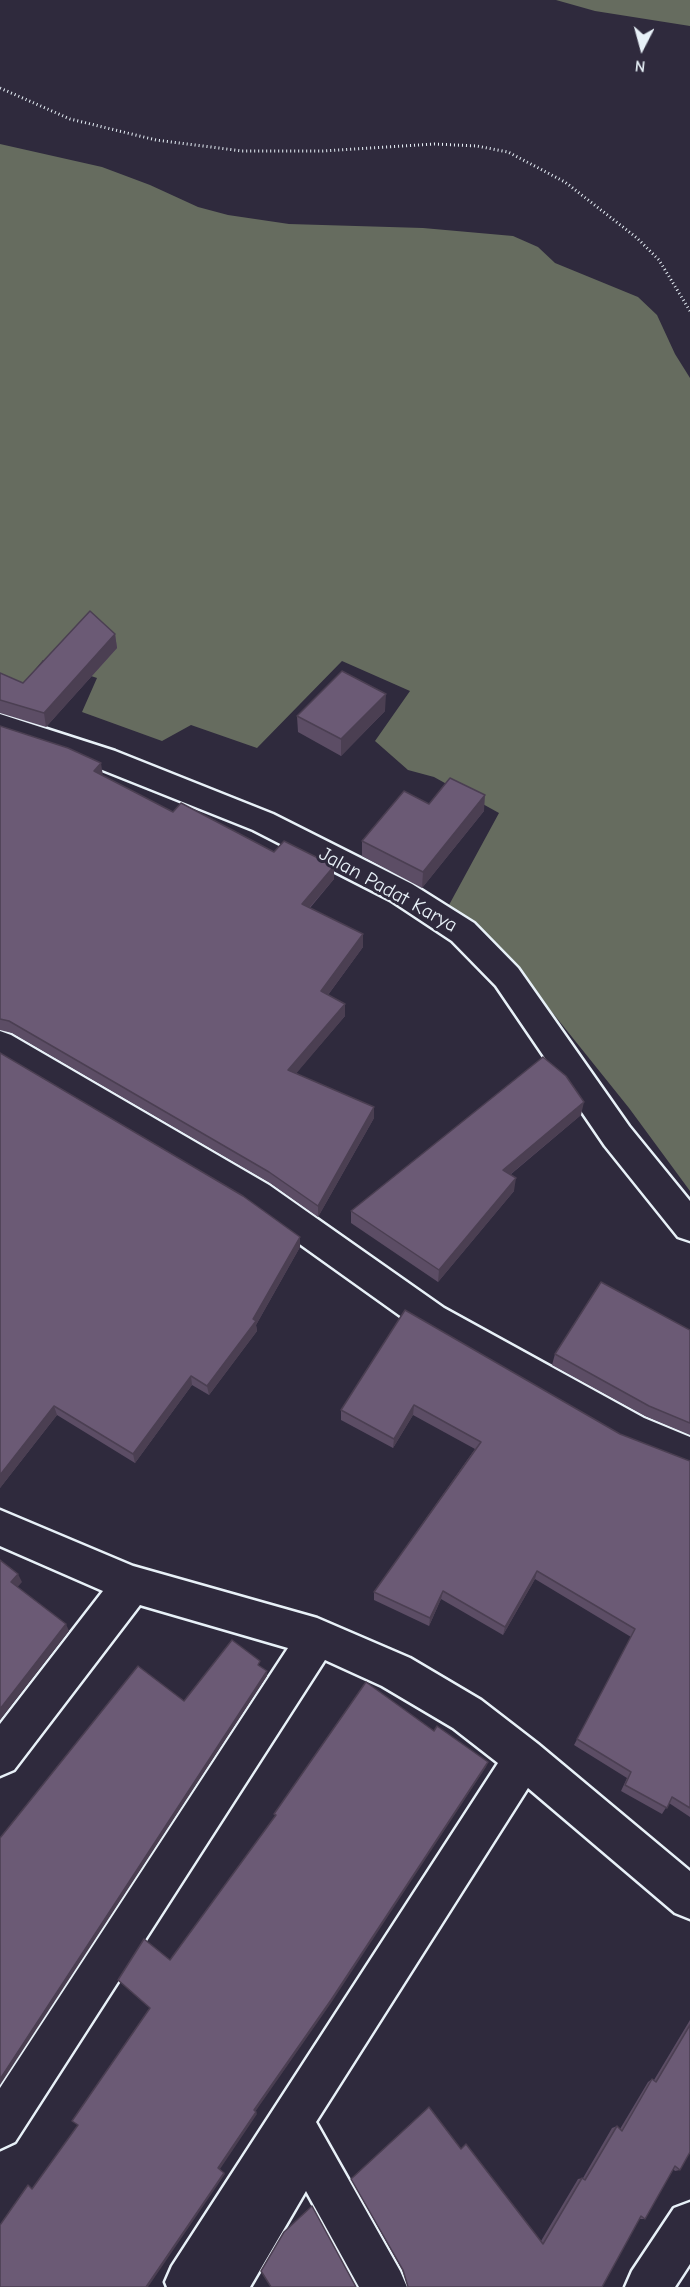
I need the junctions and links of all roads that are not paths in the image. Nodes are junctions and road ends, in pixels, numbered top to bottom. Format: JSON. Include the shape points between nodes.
{"nodes":[{"id":1,"x":0,"y":725,"type":"edge"},
{"id":2,"x":0,"y":1044,"type":"edge"},
{"id":3,"x":690,"y":1226,"type":"edge"},
{"id":4,"x":690,"y":1455,"type":"edge"},
{"id":5,"x":0,"y":1528,"type":"edge"},
{"id":6,"x":132,"y":1584,"type":"junction"},
{"id":7,"x":317,"y":1637,"type":"junction"},
{"id":8,"x":0,"y":1756,"type":"edge"},
{"id":9,"x":524,"y":1758,"type":"junction"},
{"id":10,"x":690,"y":1898,"type":"edge"},
{"id":11,"x":0,"y":2127,"type":"edge"},
{"id":12,"x":299,"y":2134,"type":"junction"},
{"id":13,"x":690,"y":2224,"type":"edge"},
{"id":14,"x":206,"y":2285,"type":"edge"},
{"id":15,"x":384,"y":2287,"type":"edge"},
{"id":16,"x":648,"y":2287,"type":"edge"}],
"edges":[{"from":1,"to":3,"type":"street","name":"Jalan Padat Karya","via":[[105,759],[263,822],[400,892],[463,932],[507,977],[617,1136]]},
{"from":2,"to":4,"type":"street","via":[[257,1195],[432,1319],[631,1430]]},
{"from":5,"to":6,"type":"street"},
{"from":6,"to":7,"type":"street"},
{"from":6,"to":8,"type":"street"},
{"from":7,"to":9,"type":"street","via":[[396,1672],[467,1714]]},
{"from":7,"to":11,"type":"street"},
{"from":9,"to":10,"type":"street"},
{"from":9,"to":12,"type":"street"},
{"from":12,"to":14,"type":"street"},
{"from":12,"to":15,"type":"street"},
{"from":13,"to":16,"type":"street"}]}
